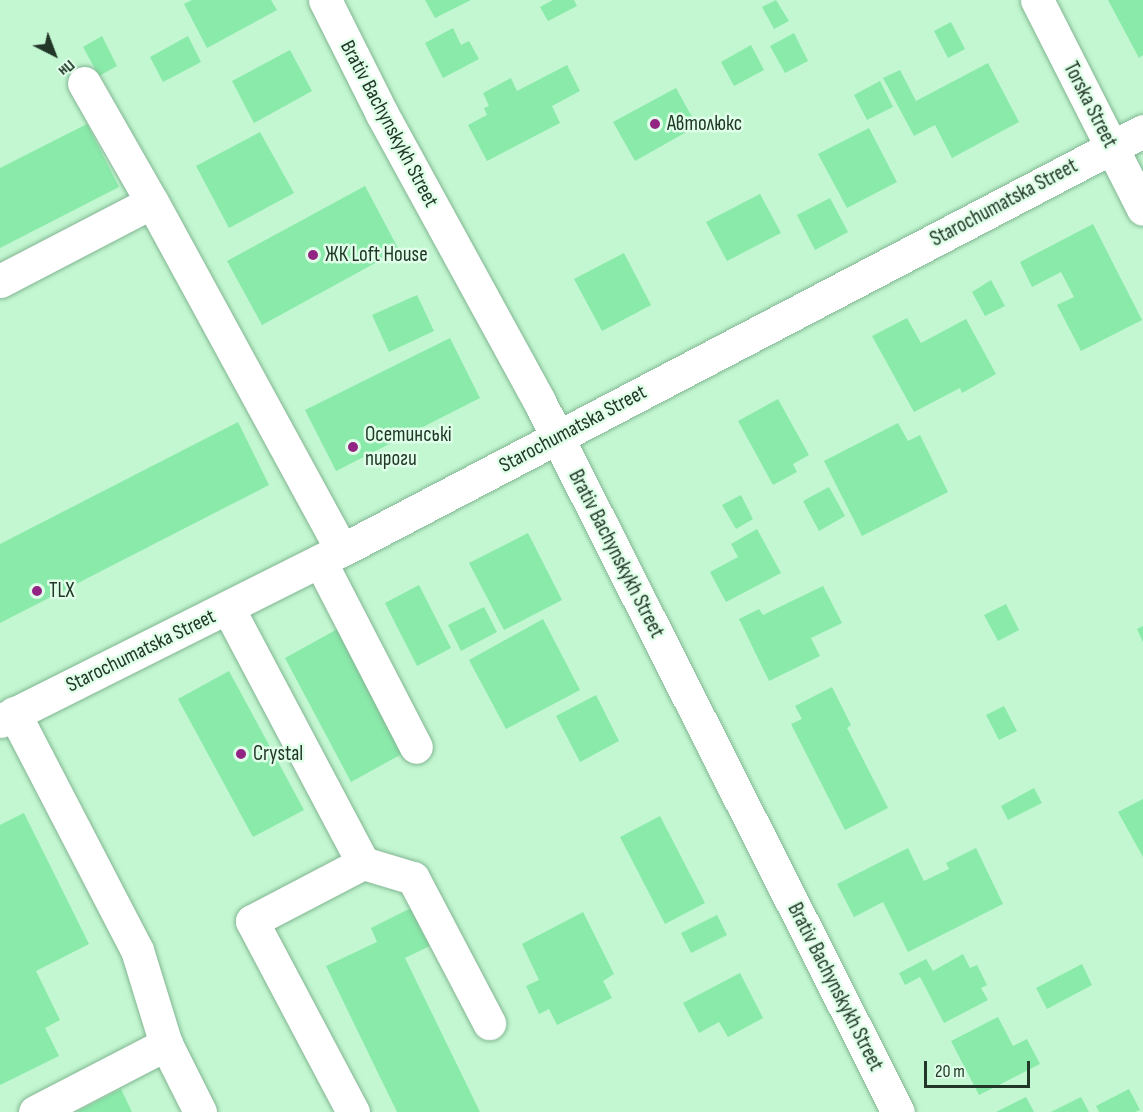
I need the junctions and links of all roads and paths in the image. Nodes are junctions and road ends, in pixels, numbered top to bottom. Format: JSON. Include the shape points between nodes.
{"nodes":[{"id":1,"x":325,"y":0,"type":"edge"},
{"id":2,"x":1037,"y":0,"type":"edge"},
{"id":3,"x":84,"y":83,"type":"dead end"},
{"id":4,"x":1143,"y":131,"type":"edge"},
{"id":5,"x":1112,"y":147,"type":"junction"},
{"id":6,"x":152,"y":202,"type":"junction"},
{"id":7,"x":1143,"y":209,"type":"edge"},
{"id":8,"x":0,"y":281,"type":"edge"},
{"id":9,"x":557,"y":437,"type":"junction"},
{"id":10,"x":331,"y":556,"type":"junction"},
{"id":11,"x":228,"y":609,"type":"junction"},
{"id":12,"x":7,"y":717,"type":"edge"},
{"id":13,"x":416,"y":747,"type":"dead end"},
{"id":14,"x":363,"y":863,"type":"junction"},
{"id":15,"x":489,"y":1023,"type":"dead end"},
{"id":16,"x":166,"y":1044,"type":"junction"},
{"id":17,"x":35,"y":1112,"type":"edge"},
{"id":18,"x":200,"y":1112,"type":"edge"},
{"id":19,"x":353,"y":1112,"type":"edge"},
{"id":20,"x":898,"y":1112,"type":"edge"}],
"edges":[{"from":1,"to":9,"type":"street","name":"Brativ Bachynskykh Street","via":[[382,114]]},
{"from":2,"to":5,"type":"street","name":"Torska Street"},
{"from":3,"to":6,"type":"street"},
{"from":4,"to":5,"type":"street","name":"Starochumatska Street"},
{"from":5,"to":7,"type":"street","name":"Torska Street"},
{"from":5,"to":9,"type":"street","name":"Starochumatska Street"},
{"from":6,"to":8,"type":"street"},
{"from":6,"to":10,"type":"street"},
{"from":9,"to":10,"type":"street","name":"Starochumatska Street"},
{"from":9,"to":20,"type":"street","name":"Brativ Bachynskykh Street"},
{"from":10,"to":11,"type":"street","name":"Starochumatska Street"},
{"from":10,"to":13,"type":"street"},
{"from":11,"to":12,"type":"street","name":"Starochumatska Street"},
{"from":11,"to":14,"type":"street"},
{"from":12,"to":16,"type":"street","via":[[137,950]]},
{"from":14,"to":15,"type":"street","via":[[413,878]]},
{"from":14,"to":19,"type":"street","via":[[252,921]]},
{"from":16,"to":17,"type":"street"},
{"from":16,"to":18,"type":"street"}]}
